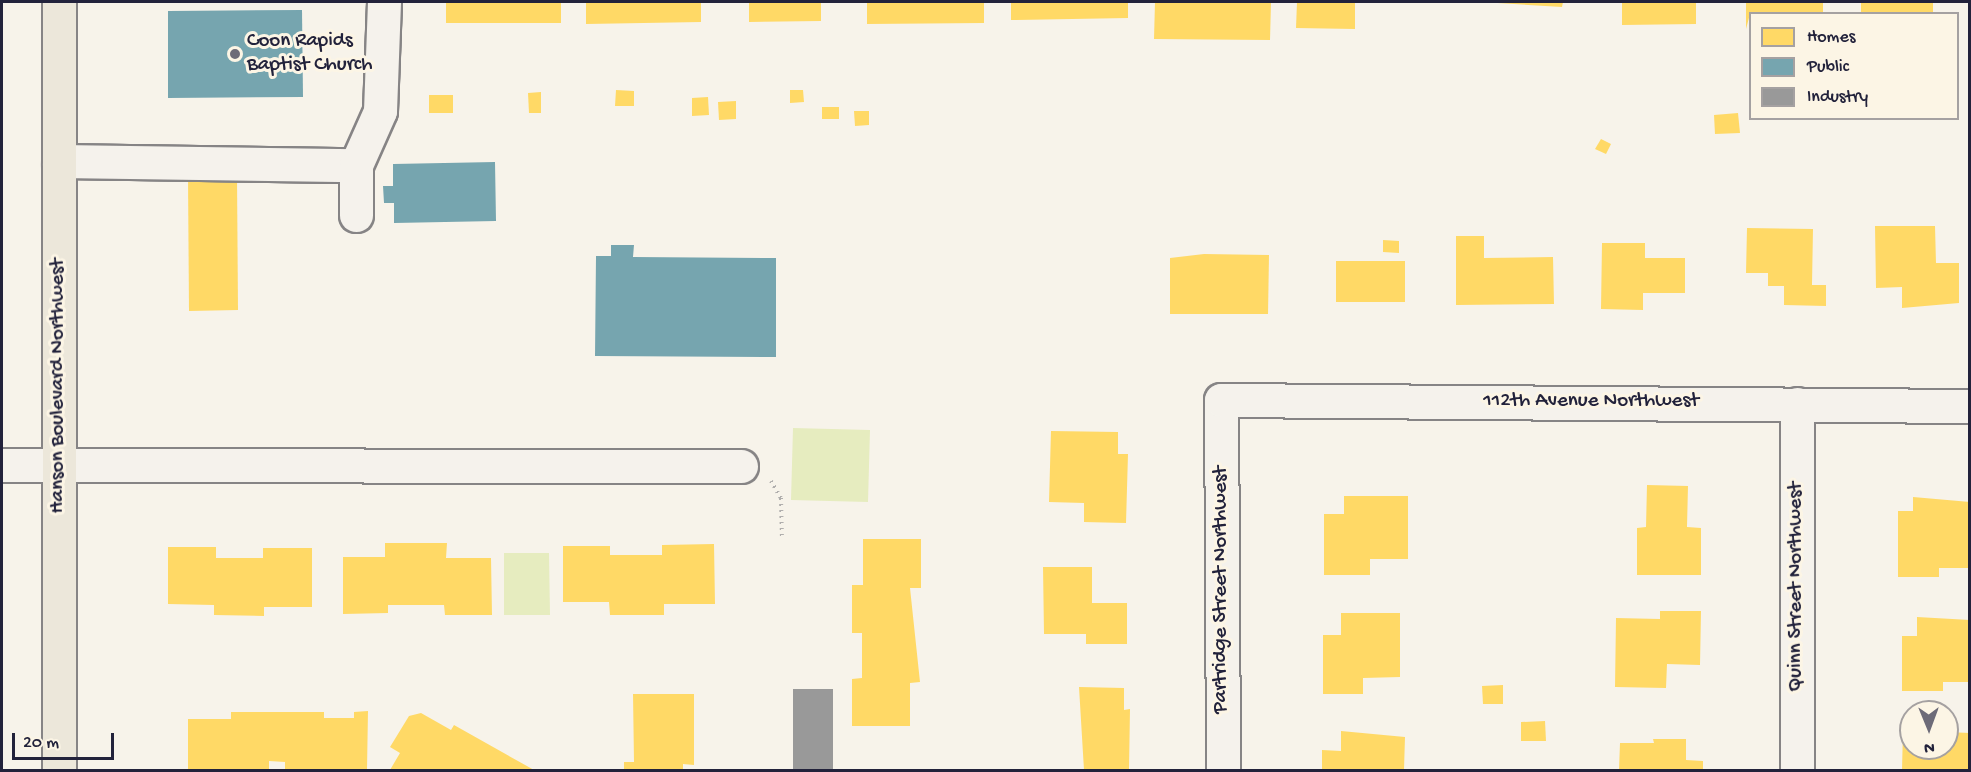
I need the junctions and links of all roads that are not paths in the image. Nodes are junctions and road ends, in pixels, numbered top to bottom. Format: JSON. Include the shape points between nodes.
{"nodes":[{"id":1,"x":59,"y":2,"type":"edge"},
{"id":2,"x":384,"y":2,"type":"edge"},
{"id":3,"x":59,"y":161,"type":"junction"},
{"id":4,"x":356,"y":165,"type":"junction"},
{"id":5,"x":356,"y":215,"type":"dead end"},
{"id":6,"x":1797,"y":404,"type":"junction"},
{"id":7,"x":1970,"y":406,"type":"edge"},
{"id":8,"x":1221,"y":409,"type":"joint"},
{"id":9,"x":2,"y":465,"type":"edge"},
{"id":10,"x":60,"y":466,"type":"junction"},
{"id":11,"x":741,"y":466,"type":"road end"},
{"id":12,"x":59,"y":771,"type":"edge"},
{"id":13,"x":1223,"y":771,"type":"edge"},
{"id":14,"x":1797,"y":771,"type":"edge"}],
"edges":[{"from":1,"to":3,"type":"main road","name":"Hanson Boulevard Northwest"},
{"from":2,"to":4,"type":"street","via":[[380,111]]},
{"from":3,"to":4,"type":"street"},
{"from":3,"to":10,"type":"main road","name":"Hanson Boulevard Northwest"},
{"from":4,"to":5,"type":"street"},
{"from":6,"to":7,"type":"street","name":"112th Avenue Northwest"},
{"from":6,"to":8,"type":"street","name":"112th Avenue Northwest","via":[[1221,400]]},
{"from":6,"to":14,"type":"street","name":"Quinn Street Northwest"},
{"from":8,"to":13,"type":"street","name":"Partridge Street Northwest"},
{"from":9,"to":10,"type":"street"},
{"from":10,"to":11,"type":"street"},
{"from":10,"to":12,"type":"main road","name":"Hanson Boulevard Northwest"}]}
